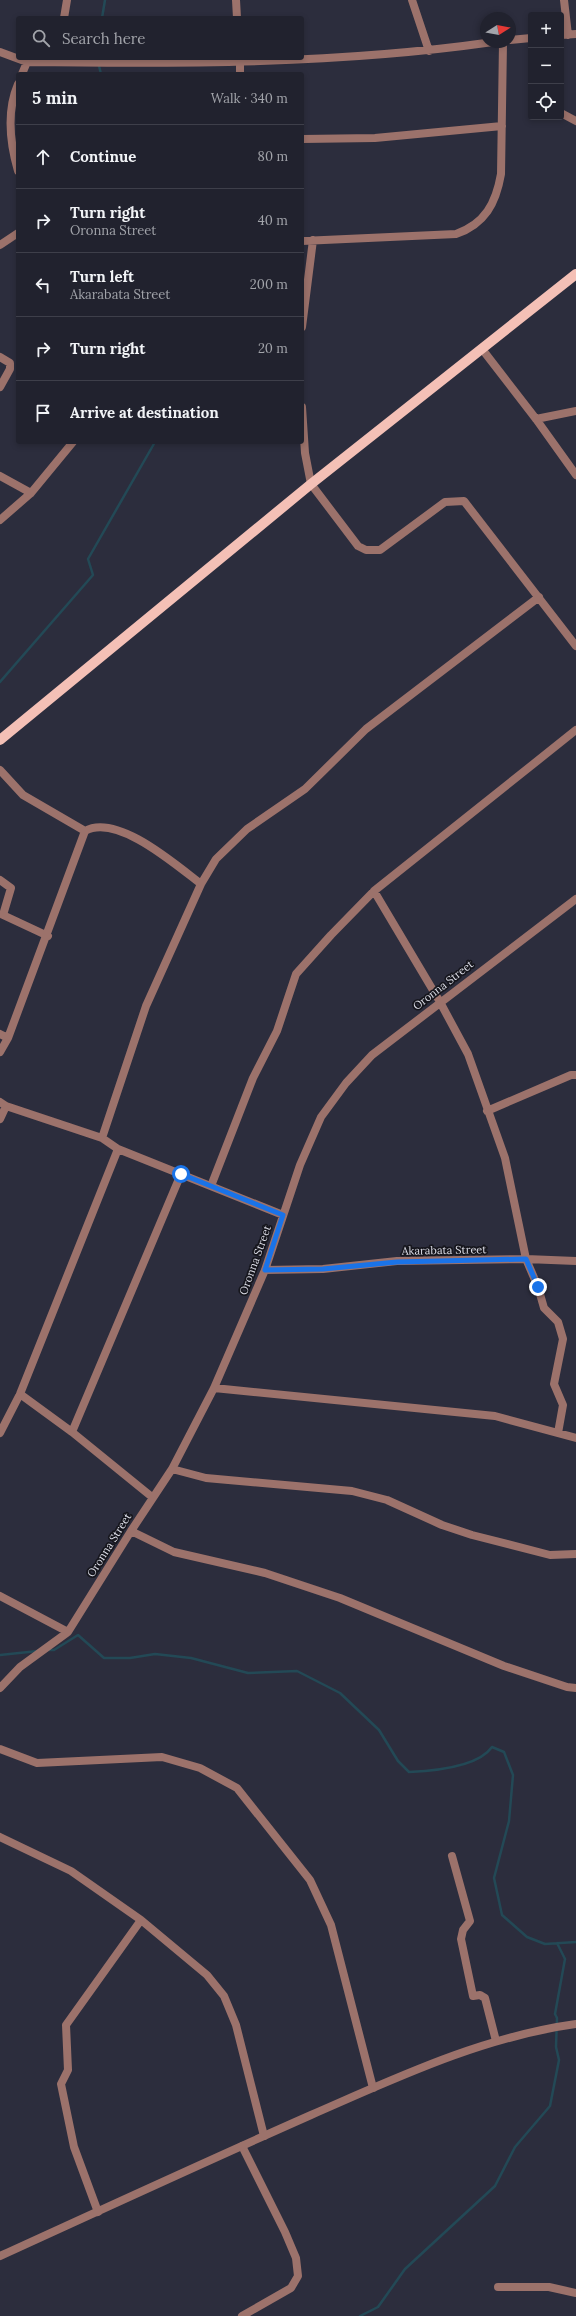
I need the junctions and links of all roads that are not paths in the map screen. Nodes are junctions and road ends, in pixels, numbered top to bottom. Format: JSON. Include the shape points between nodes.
{"nodes":[{"id":1,"x":67,"y":0,"type":"edge"},
{"id":2,"x":236,"y":0,"type":"edge"},
{"id":3,"x":412,"y":0,"type":"edge"},
{"id":4,"x":564,"y":0,"type":"edge"},
{"id":5,"x":64,"y":16,"type":"edge"},
{"id":6,"x":237,"y":16,"type":"edge"},
{"id":7,"x":568,"y":35,"type":"edge"},
{"id":8,"x":528,"y":38,"type":"edge"},
{"id":9,"x":516,"y":39,"type":"edge"},
{"id":10,"x":480,"y":44,"type":"edge"},
{"id":11,"x":503,"y":48,"type":"edge"},
{"id":12,"x":429,"y":51,"type":"junction"},
{"id":13,"x":0,"y":52,"type":"edge"},
{"id":14,"x":304,"y":57,"type":"edge"},
{"id":15,"x":16,"y":58,"type":"edge"},
{"id":16,"x":22,"y":60,"type":"edge"},
{"id":17,"x":49,"y":60,"type":"edge"},
{"id":18,"x":240,"y":60,"type":"edge"},
{"id":19,"x":75,"y":61,"type":"edge"},
{"id":20,"x":27,"y":62,"type":"junction"},
{"id":21,"x":23,"y":72,"type":"edge"},
{"id":22,"x":240,"y":72,"type":"edge"},
{"id":23,"x":16,"y":88,"type":"edge"},
{"id":24,"x":564,"y":115,"type":"edge"},
{"id":25,"x":576,"y":121,"type":"edge"},
{"id":26,"x":502,"y":126,"type":"junction"},
{"id":27,"x":304,"y":139,"type":"edge"},
{"id":28,"x":16,"y":163,"type":"edge"},
{"id":29,"x":16,"y":234,"type":"edge"},
{"id":30,"x":304,"y":240,"type":"edge"},
{"id":31,"x":313,"y":240,"type":"junction"},
{"id":32,"x":0,"y":245,"type":"edge"},
{"id":33,"x":576,"y":274,"type":"edge"},
{"id":34,"x":304,"y":311,"type":"edge"},
{"id":35,"x":482,"y":349,"type":"junction"},
{"id":36,"x":0,"y":357,"type":"edge"},
{"id":37,"x":0,"y":386,"type":"edge"},
{"id":38,"x":576,"y":411,"type":"edge"},
{"id":39,"x":536,"y":419,"type":"junction"},
{"id":40,"x":304,"y":438,"type":"edge"},
{"id":41,"x":71,"y":444,"type":"edge"},
{"id":42,"x":0,"y":476,"type":"edge"},
{"id":43,"x":576,"y":476,"type":"edge"},
{"id":44,"x":311,"y":484,"type":"junction"},
{"id":45,"x":31,"y":492,"type":"junction"},
{"id":46,"x":0,"y":520,"type":"edge"},
{"id":47,"x":539,"y":597,"type":"junction"},
{"id":48,"x":576,"y":646,"type":"edge"},
{"id":49,"x":576,"y":730,"type":"edge"},
{"id":50,"x":0,"y":740,"type":"edge"},
{"id":51,"x":0,"y":770,"type":"edge"},
{"id":52,"x":85,"y":831,"type":"junction"},
{"id":53,"x":0,"y":880,"type":"edge"},
{"id":54,"x":202,"y":884,"type":"junction"},
{"id":55,"x":374,"y":891,"type":"junction"},
{"id":56,"x":576,"y":899,"type":"edge"},
{"id":57,"x":1,"y":915,"type":"edge"},
{"id":58,"x":48,"y":936,"type":"junction"},
{"id":59,"x":440,"y":1002,"type":"junction"},
{"id":60,"x":0,"y":1034,"type":"edge"},
{"id":61,"x":8,"y":1038,"type":"junction"},
{"id":62,"x":0,"y":1052,"type":"edge"},
{"id":63,"x":576,"y":1075,"type":"edge"},
{"id":64,"x":3,"y":1104,"type":"edge"},
{"id":65,"x":487,"y":1112,"type":"junction"},
{"id":66,"x":0,"y":1119,"type":"edge"},
{"id":67,"x":102,"y":1138,"type":"junction"},
{"id":68,"x":118,"y":1149,"type":"junction"},
{"id":69,"x":181,"y":1174,"type":"junction"},
{"id":70,"x":211,"y":1186,"type":"junction"},
{"id":71,"x":283,"y":1215,"type":"junction"},
{"id":72,"x":526,"y":1259,"type":"junction"},
{"id":73,"x":576,"y":1262,"type":"edge"},
{"id":74,"x":265,"y":1270,"type":"junction"},
{"id":75,"x":214,"y":1388,"type":"junction"},
{"id":76,"x":20,"y":1394,"type":"junction"},
{"id":77,"x":72,"y":1432,"type":"junction"},
{"id":78,"x":0,"y":1433,"type":"edge"},
{"id":79,"x":558,"y":1433,"type":"junction"},
{"id":80,"x":576,"y":1438,"type":"edge"},
{"id":81,"x":172,"y":1470,"type":"junction"},
{"id":82,"x":152,"y":1497,"type":"junction"},
{"id":83,"x":131,"y":1530,"type":"junction"},
{"id":84,"x":576,"y":1554,"type":"edge"},
{"id":85,"x":0,"y":1596,"type":"edge"},
{"id":86,"x":67,"y":1633,"type":"junction"},
{"id":87,"x":0,"y":1688,"type":"edge"},
{"id":88,"x":576,"y":1688,"type":"edge"},
{"id":89,"x":0,"y":1749,"type":"edge"},
{"id":90,"x":0,"y":1837,"type":"edge"},
{"id":91,"x":452,"y":1856,"type":"dead end"},
{"id":92,"x":141,"y":1920,"type":"junction"},
{"id":93,"x":576,"y":2024,"type":"edge"},
{"id":94,"x":496,"y":2041,"type":"junction"},
{"id":95,"x":373,"y":2088,"type":"junction"},
{"id":96,"x":264,"y":2136,"type":"junction"},
{"id":97,"x":242,"y":2146,"type":"junction"},
{"id":98,"x":98,"y":2212,"type":"junction"},
{"id":99,"x":0,"y":2256,"type":"edge"},
{"id":100,"x":498,"y":2287,"type":"dead end"},
{"id":101,"x":576,"y":2293,"type":"edge"},
{"id":102,"x":242,"y":2316,"type":"edge"}],
"edges":[{"from":1,"to":5,"type":"street"},
{"from":2,"to":6,"type":"street"},
{"from":3,"to":12,"type":"street"},
{"from":4,"to":7,"type":"street"},
{"from":8,"to":9,"type":"street"},
{"from":10,"to":12,"type":"street"},
{"from":11,"to":26,"type":"street"},
{"from":12,"to":14,"type":"street"},
{"from":13,"to":15,"type":"street"},
{"from":16,"to":20,"type":"street"},
{"from":17,"to":19,"type":"street"},
{"from":17,"to":20,"type":"street"},
{"from":18,"to":19,"type":"street","via":[[119,64]]},
{"from":18,"to":22,"type":"street"},
{"from":20,"to":21,"type":"street"},
{"from":23,"to":28,"type":"street","via":[[10,123]]},
{"from":24,"to":25,"type":"street"},
{"from":26,"to":27,"type":"street","via":[[375,138]]},
{"from":26,"to":31,"type":"street","via":[[498,191],[486,216],[474,226],[456,234]]},
{"from":29,"to":32,"type":"street"},
{"from":30,"to":31,"type":"street"},
{"from":31,"to":34,"type":"street"},
{"from":33,"to":35,"type":"main road"},
{"from":35,"to":39,"type":"street"},
{"from":35,"to":44,"type":"main road"},
{"from":36,"to":37,"type":"street","via":[[10,363],[10,369]]},
{"from":38,"to":39,"type":"street"},
{"from":39,"to":43,"type":"street"},
{"from":40,"to":44,"type":"street"},
{"from":41,"to":45,"type":"street"},
{"from":42,"to":45,"type":"street"},
{"from":44,"to":47,"type":"street","via":[[358,546],[366,550],[380,550],[445,502],[464,501]]},
{"from":44,"to":50,"type":"main road"},
{"from":45,"to":46,"type":"street"},
{"from":47,"to":48,"type":"street"},
{"from":47,"to":54,"type":"street","via":[[366,729],[306,789],[247,829],[216,859]]},
{"from":49,"to":55,"type":"street"},
{"from":51,"to":52,"type":"street","via":[[23,795]]},
{"from":52,"to":54,"type":"street","via":[[94,826],[104,826],[146,843]]},
{"from":52,"to":58,"type":"street"},
{"from":53,"to":57,"type":"street","via":[[11,888]]},
{"from":54,"to":67,"type":"street","via":[[146,1006]]},
{"from":55,"to":59,"type":"street"},
{"from":55,"to":70,"type":"street","via":[[296,974],[276,1031],[253,1078]]},
{"from":56,"to":59,"type":"street","name":"Oronna Street"},
{"from":57,"to":58,"type":"street"},
{"from":58,"to":61,"type":"street"},
{"from":59,"to":65,"type":"street","via":[[468,1054]]},
{"from":59,"to":71,"type":"street","name":"Oronna Street","via":[[372,1054],[346,1083],[321,1117],[300,1165]]},
{"from":60,"to":61,"type":"street"},
{"from":61,"to":62,"type":"street"},
{"from":63,"to":65,"type":"street"},
{"from":64,"to":66,"type":"street"},
{"from":64,"to":67,"type":"street"},
{"from":65,"to":72,"type":"street","via":[[505,1158]]},
{"from":67,"to":68,"type":"street"},
{"from":68,"to":69,"type":"street"},
{"from":68,"to":76,"type":"street"},
{"from":69,"to":70,"type":"street"},
{"from":69,"to":77,"type":"street"},
{"from":70,"to":71,"type":"street"},
{"from":71,"to":74,"type":"street","name":"Oronna Street"},
{"from":72,"to":73,"type":"street","name":"Akarabata Street"},
{"from":72,"to":74,"type":"street","name":"Akarabata Street","via":[[397,1262],[323,1269]]},
{"from":72,"to":79,"type":"street","via":[[535,1277],[544,1308],[558,1322],[564,1339],[554,1384],[563,1405]]},
{"from":74,"to":75,"type":"street","name":"Oronna Street"},
{"from":75,"to":79,"type":"street","via":[[496,1416]]},
{"from":75,"to":81,"type":"street","name":"Oronna Street"},
{"from":76,"to":77,"type":"street"},
{"from":76,"to":78,"type":"street"},
{"from":77,"to":82,"type":"street"},
{"from":79,"to":80,"type":"street"},
{"from":81,"to":82,"type":"street","name":"Oronna Street"},
{"from":81,"to":84,"type":"street","via":[[206,1478],[352,1492],[387,1500],[442,1525],[472,1535],[550,1555]]},
{"from":82,"to":83,"type":"street","name":"Oronna Street"},
{"from":83,"to":86,"type":"street","name":"Oronna Street"},
{"from":83,"to":88,"type":"street","via":[[174,1552],[265,1573],[340,1598],[504,1666]]},
{"from":85,"to":86,"type":"street"},
{"from":86,"to":87,"type":"street","via":[[20,1667]]},
{"from":89,"to":95,"type":"street","via":[[37,1763],[162,1757],[200,1768],[237,1788],[310,1880],[331,1925]]},
{"from":90,"to":92,"type":"street","via":[[71,1871]]},
{"from":91,"to":94,"type":"street","via":[[470,1920],[463,1930],[461,1939],[473,1996],[480,1995],[485,1998]]},
{"from":92,"to":96,"type":"street","via":[[207,1975],[224,1996],[236,2025]]},
{"from":92,"to":98,"type":"street","via":[[66,2025],[68,2070],[61,2084],[74,2147]]},
{"from":93,"to":94,"type":"street"},
{"from":94,"to":95,"type":"street","via":[[432,2063]]},
{"from":95,"to":96,"type":"street"},
{"from":96,"to":97,"type":"street"},
{"from":97,"to":98,"type":"street"},
{"from":97,"to":102,"type":"street","via":[[285,2232],[296,2258],[298,2276],[290,2288]]},
{"from":98,"to":99,"type":"street"},
{"from":100,"to":101,"type":"street","via":[[549,2287]]}]}
